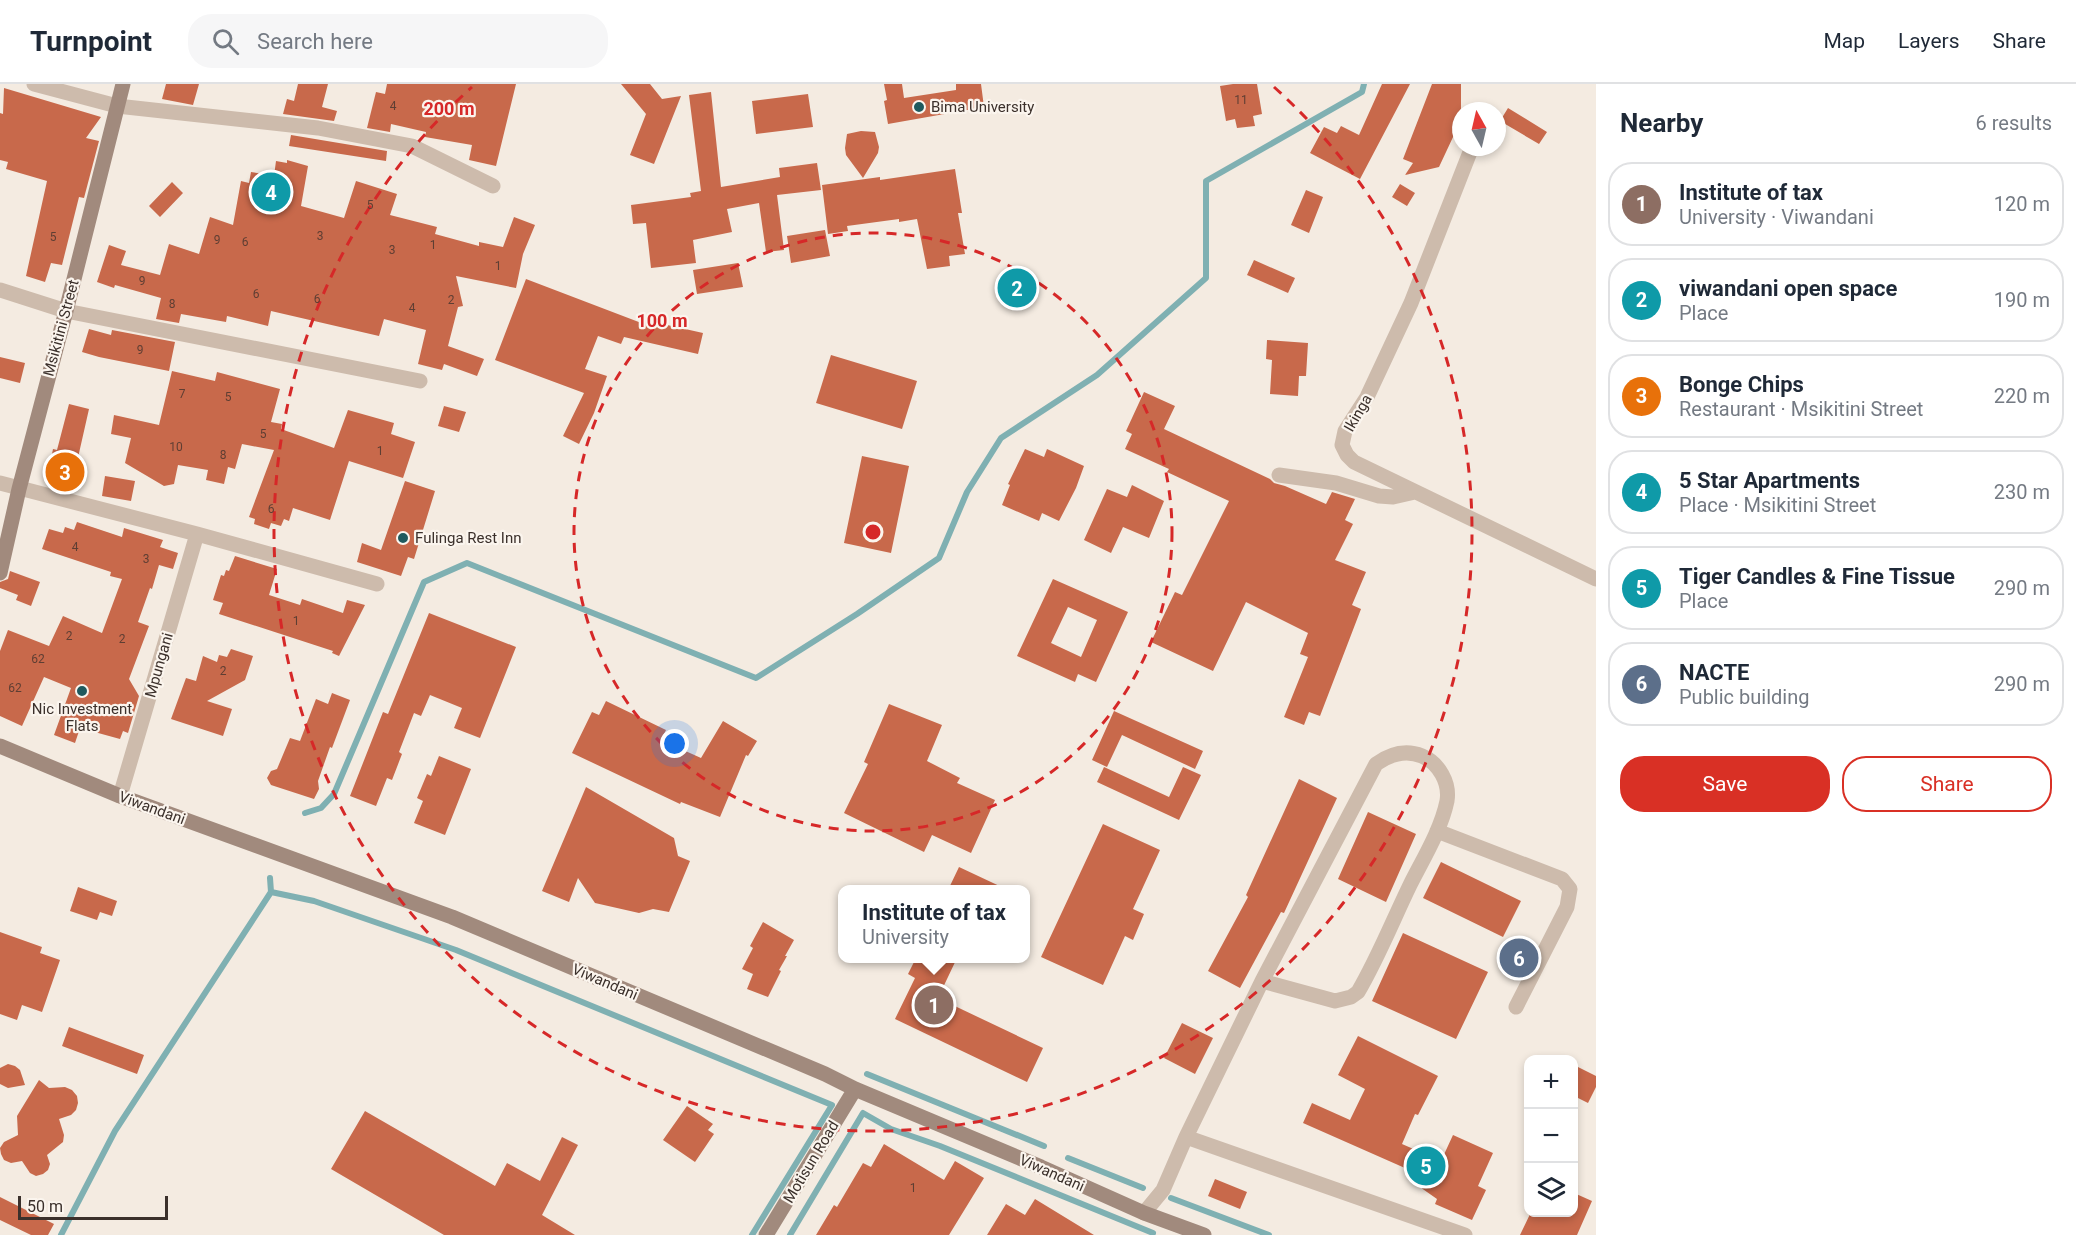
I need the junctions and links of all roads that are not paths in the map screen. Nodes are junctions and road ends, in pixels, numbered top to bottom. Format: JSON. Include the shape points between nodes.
{"nodes":[{"id":1,"x":34,"y":84,"type":"edge"},
{"id":2,"x":123,"y":84,"type":"edge"},
{"id":3,"x":117,"y":106,"type":"junction"},
{"id":4,"x":1469,"y":156,"type":"edge"},
{"id":5,"x":493,"y":186,"type":"dead end"},
{"id":6,"x":0,"y":291,"type":"edge"},
{"id":7,"x":66,"y":311,"type":"junction"},
{"id":8,"x":420,"y":381,"type":"dead end"},
{"id":9,"x":1279,"y":475,"type":"dead end"},
{"id":10,"x":0,"y":483,"type":"edge"},
{"id":11,"x":19,"y":489,"type":"junction"},
{"id":12,"x":1415,"y":492,"type":"junction"},
{"id":13,"x":197,"y":534,"type":"junction"},
{"id":14,"x":0,"y":573,"type":"edge"},
{"id":15,"x":1596,"y":579,"type":"edge"},
{"id":16,"x":377,"y":584,"type":"dead end"},
{"id":17,"x":0,"y":746,"type":"edge"},
{"id":18,"x":120,"y":796,"type":"junction"},
{"id":19,"x":1437,"y":831,"type":"junction"},
{"id":20,"x":1262,"y":981,"type":"junction"},
{"id":21,"x":1516,"y":1006,"type":"dead end"},
{"id":22,"x":855,"y":1089,"type":"junction"},
{"id":23,"x":1186,"y":1137,"type":"junction"},
{"id":24,"x":1144,"y":1213,"type":"junction"},
{"id":25,"x":766,"y":1235,"type":"edge"},
{"id":26,"x":1204,"y":1235,"type":"edge"},
{"id":27,"x":1465,"y":1235,"type":"edge"}],
"edges":[{"from":1,"to":3,"type":"street"},
{"from":2,"to":3,"type":"street","name":"Msikitini Street"},
{"from":3,"to":5,"type":"street","via":[[318,128],[412,146]]},
{"from":3,"to":7,"type":"street","name":"Msikitini Street"},
{"from":4,"to":12,"type":"street","name":"Ikinga","via":[[1412,303],[1367,398],[1345,431],[1342,445],[1354,462]]},
{"from":6,"to":7,"type":"street"},
{"from":7,"to":8,"type":"street"},
{"from":7,"to":11,"type":"street","name":"Msikitini Street"},
{"from":9,"to":12,"type":"street","via":[[1336,483],[1379,496]]},
{"from":10,"to":11,"type":"street"},
{"from":11,"to":13,"type":"street"},
{"from":11,"to":14,"type":"street","name":"Msikitini Street"},
{"from":12,"to":15,"type":"street","name":"Ikinga"},
{"from":13,"to":16,"type":"street"},
{"from":13,"to":18,"type":"street","name":"Mpungani"},
{"from":17,"to":18,"type":"street","name":"Viwandani"},
{"from":18,"to":22,"type":"street","name":"Viwandani","via":[[452,917]]},
{"from":19,"to":20,"type":"street","via":[[1362,984],[1351,997],[1335,1001]]},
{"from":19,"to":20,"type":"street","via":[[1447,788],[1435,765],[1425,757],[1405,753],[1376,764]]},
{"from":19,"to":21,"type":"street","via":[[1562,879],[1570,889],[1567,908]]},
{"from":20,"to":23,"type":"street"},
{"from":22,"to":24,"type":"street","name":"Viwandani"},
{"from":22,"to":25,"type":"street","name":"Motisun Road"},
{"from":23,"to":24,"type":"street","via":[[1163,1190]]},
{"from":23,"to":27,"type":"street"},
{"from":24,"to":26,"type":"street","name":"Viwandani"}]}
